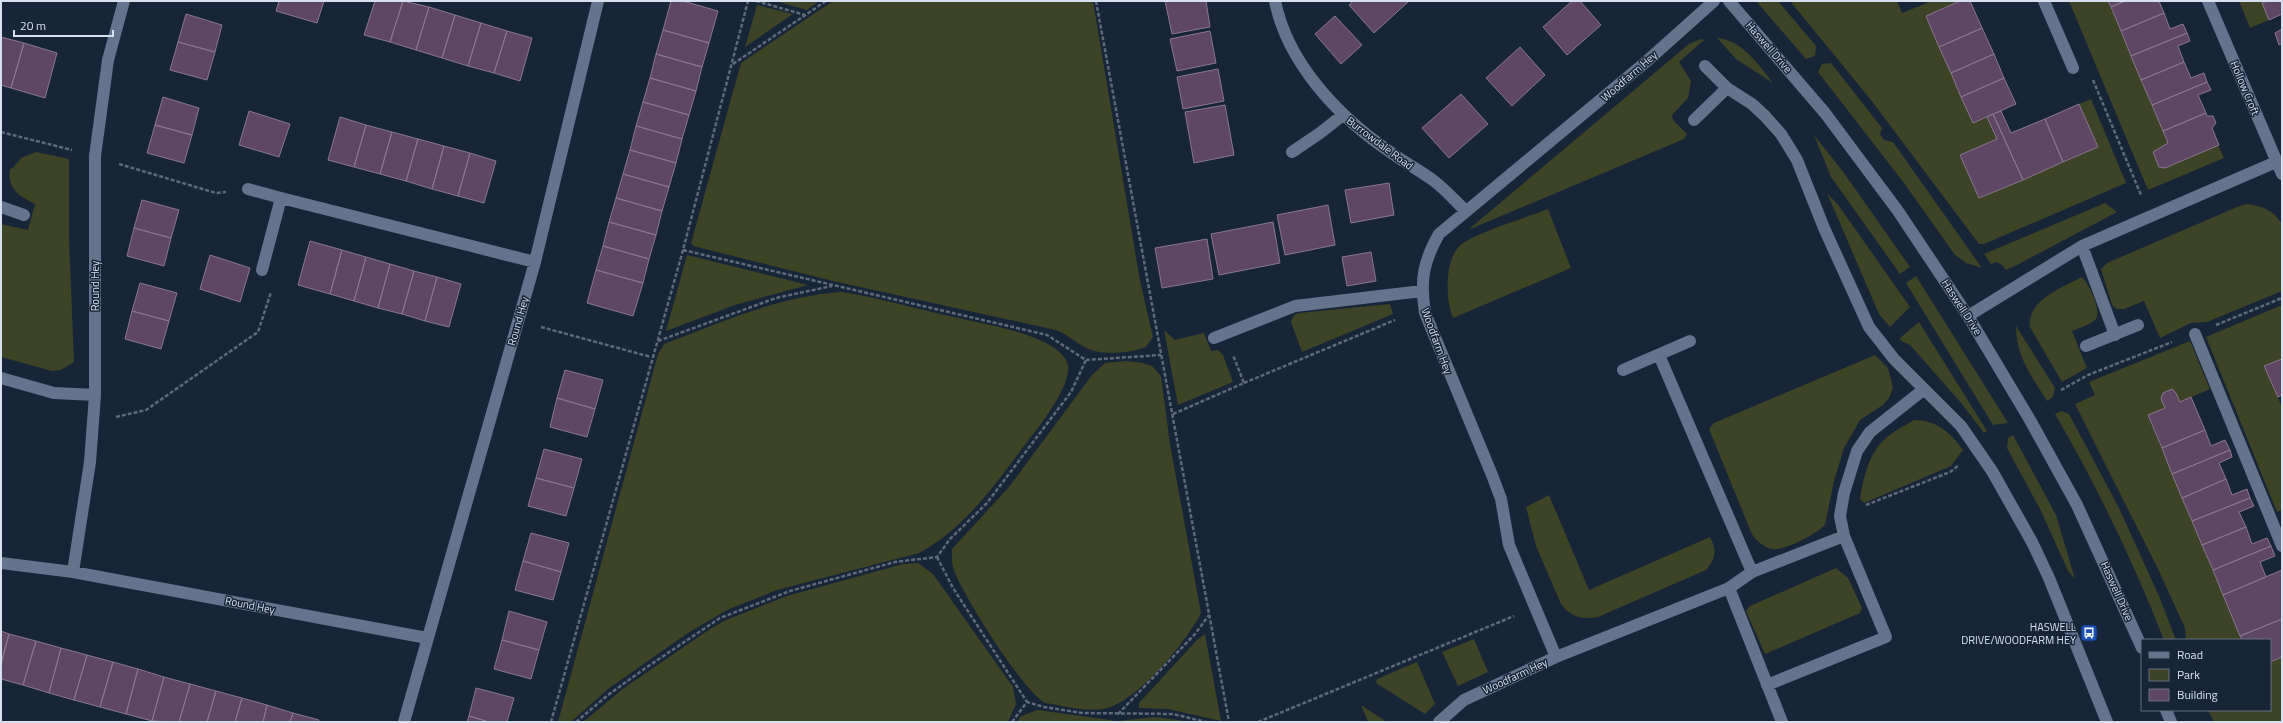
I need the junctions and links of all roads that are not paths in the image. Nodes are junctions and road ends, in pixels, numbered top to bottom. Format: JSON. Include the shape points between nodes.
{"nodes":[{"id":1,"x":124,"y":1,"type":"edge"},
{"id":2,"x":598,"y":1,"type":"edge"},
{"id":3,"x":1275,"y":1,"type":"edge"},
{"id":4,"x":1714,"y":1,"type":"edge"},
{"id":5,"x":1729,"y":1,"type":"edge"},
{"id":6,"x":2044,"y":1,"type":"edge"},
{"id":7,"x":2208,"y":1,"type":"edge"},
{"id":8,"x":1705,"y":66,"type":"dead end"},
{"id":9,"x":2073,"y":68,"type":"road end"},
{"id":10,"x":1727,"y":88,"type":"junction"},
{"id":11,"x":1343,"y":115,"type":"junction"},
{"id":12,"x":1694,"y":120,"type":"dead end"},
{"id":13,"x":1292,"y":152,"type":"dead end"},
{"id":14,"x":2276,"y":162,"type":"junction"},
{"id":15,"x":2282,"y":174,"type":"edge"},
{"id":16,"x":248,"y":189,"type":"road end"},
{"id":17,"x":280,"y":198,"type":"junction"},
{"id":18,"x":1,"y":206,"type":"edge"},
{"id":19,"x":1466,"y":211,"type":"junction"},
{"id":20,"x":24,"y":215,"type":"dead end"},
{"id":21,"x":2082,"y":246,"type":"junction"},
{"id":22,"x":535,"y":262,"type":"junction"},
{"id":23,"x":262,"y":270,"type":"road end"},
{"id":24,"x":1422,"y":291,"type":"junction"},
{"id":25,"x":1968,"y":316,"type":"junction"},
{"id":26,"x":2138,"y":325,"type":"dead end"},
{"id":27,"x":2195,"y":334,"type":"dead end"},
{"id":28,"x":2115,"y":335,"type":"junction"},
{"id":29,"x":1220,"y":336,"type":"road end"},
{"id":30,"x":1690,"y":341,"type":"dead end"},
{"id":31,"x":2086,"y":346,"type":"dead end"},
{"id":32,"x":1659,"y":355,"type":"junction"},
{"id":33,"x":1623,"y":370,"type":"dead end"},
{"id":34,"x":1,"y":378,"type":"edge"},
{"id":35,"x":1923,"y":390,"type":"junction"},
{"id":36,"x":95,"y":395,"type":"junction"},
{"id":37,"x":2277,"y":518,"type":"edge"},
{"id":38,"x":1844,"y":536,"type":"junction"},
{"id":39,"x":2282,"y":546,"type":"edge"},
{"id":40,"x":1,"y":563,"type":"edge"},
{"id":41,"x":73,"y":572,"type":"junction"},
{"id":42,"x":1752,"y":572,"type":"junction"},
{"id":43,"x":1729,"y":588,"type":"junction"},
{"id":44,"x":427,"y":638,"type":"junction"},
{"id":45,"x":2141,"y":646,"type":"edge"},
{"id":46,"x":1556,"y":657,"type":"junction"},
{"id":47,"x":1767,"y":685,"type":"junction"},
{"id":48,"x":2166,"y":711,"type":"edge"},
{"id":49,"x":404,"y":722,"type":"edge"},
{"id":50,"x":1439,"y":722,"type":"edge"},
{"id":51,"x":1782,"y":722,"type":"edge"},
{"id":52,"x":2107,"y":722,"type":"edge"},
{"id":53,"x":2171,"y":722,"type":"edge"}],
"edges":[{"from":1,"to":36,"type":"street","name":"Round Hey","via":[[108,60],[95,156]]},
{"from":2,"to":22,"type":"street","name":"Round Hey"},
{"from":3,"to":11,"type":"street","name":"Burrowdale Road","via":[[1285,32],[1302,65]]},
{"from":4,"to":19,"type":"street","name":"Woodfarm Hey","via":[[1635,71]]},
{"from":5,"to":25,"type":"street","name":"Haswell Drive","via":[[1824,113],[1898,212]]},
{"from":6,"to":9,"type":"street"},
{"from":7,"to":14,"type":"street","name":"Hollow Croft"},
{"from":8,"to":10,"type":"street"},
{"from":10,"to":12,"type":"street"},
{"from":10,"to":35,"type":"street","via":[[1752,104],[1781,134],[1797,160],[1824,228],[1869,327],[1880,344]]},
{"from":11,"to":13,"type":"street"},
{"from":11,"to":19,"type":"street","name":"Burrowdale Road","via":[[1386,149],[1435,182]]},
{"from":14,"to":15,"type":"street","name":"Hollow Croft"},
{"from":14,"to":21,"type":"street"},
{"from":16,"to":17,"type":"street"},
{"from":17,"to":22,"type":"street"},
{"from":17,"to":23,"type":"street"},
{"from":18,"to":20,"type":"street"},
{"from":19,"to":24,"type":"street","name":"Woodfarm Hey","via":[[1439,234],[1427,255]]},
{"from":21,"to":25,"type":"street"},
{"from":21,"to":28,"type":"street"},
{"from":22,"to":44,"type":"street","name":"Round Hey"},
{"from":24,"to":29,"type":"street","via":[[1295,306]]},
{"from":24,"to":46,"type":"street","name":"Woodfarm Hey","via":[[1425,313],[1501,499],[1509,545]]},
{"from":25,"to":45,"type":"street","name":"Haswell Drive","via":[[2077,505]]},
{"from":26,"to":28,"type":"street"},
{"from":27,"to":37,"type":"street"},
{"from":28,"to":31,"type":"street"},
{"from":30,"to":32,"type":"street"},
{"from":32,"to":33,"type":"street"},
{"from":32,"to":42,"type":"street"},
{"from":34,"to":36,"type":"street","via":[[54,393]]},
{"from":35,"to":38,"type":"street","via":[[1870,432],[1858,451],[1844,493],[1840,516]]},
{"from":35,"to":52,"type":"street","via":[[1961,426],[1992,471],[2032,542]]},
{"from":36,"to":41,"type":"street","name":"Round Hey","via":[[90,462]]},
{"from":37,"to":39,"type":"street"},
{"from":38,"to":42,"type":"street"},
{"from":38,"to":47,"type":"street","via":[[1886,637]]},
{"from":40,"to":41,"type":"street","name":"Round Hey"},
{"from":41,"to":44,"type":"street","name":"Round Hey"},
{"from":42,"to":43,"type":"street"},
{"from":43,"to":46,"type":"street"},
{"from":43,"to":47,"type":"street"},
{"from":44,"to":49,"type":"street","name":"Round Hey"},
{"from":46,"to":50,"type":"street","name":"Woodfarm Hey","via":[[1464,700]]},
{"from":47,"to":51,"type":"street"},
{"from":48,"to":53,"type":"street"}]}
